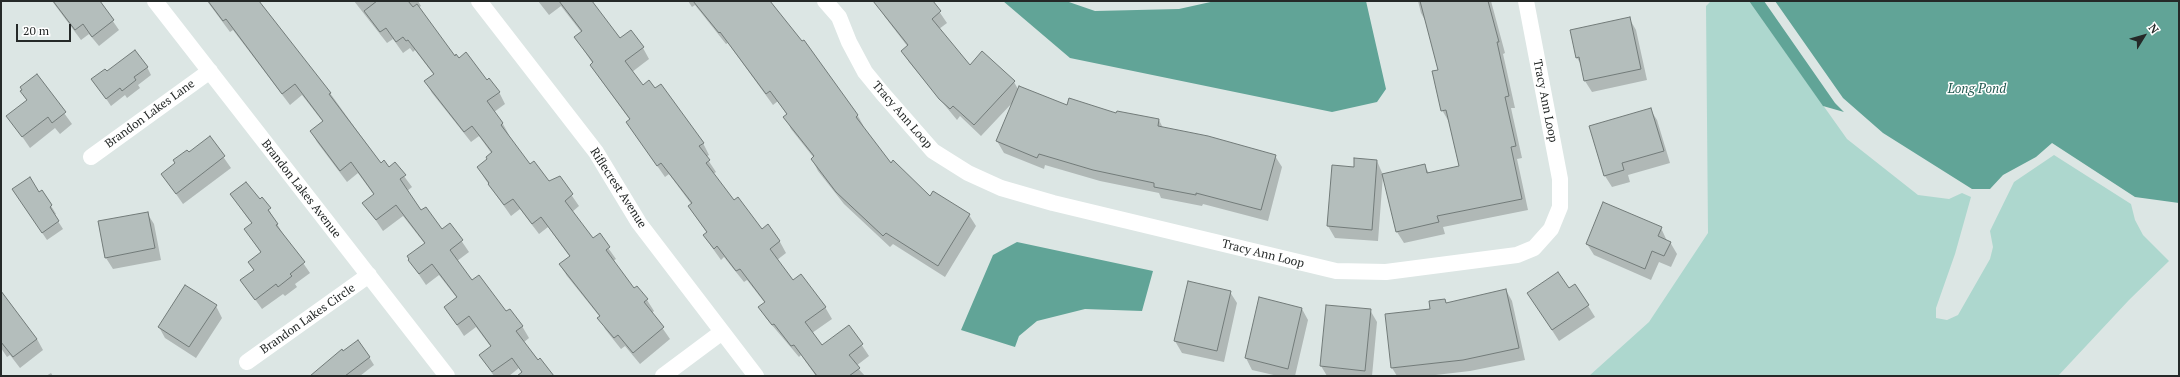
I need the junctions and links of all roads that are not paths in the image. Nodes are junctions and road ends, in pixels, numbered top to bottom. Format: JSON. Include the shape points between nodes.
{"nodes":[{"id":1,"x":155,"y":1,"type":"edge"},
{"id":2,"x":479,"y":1,"type":"edge"},
{"id":3,"x":825,"y":1,"type":"edge"},
{"id":4,"x":1526,"y":1,"type":"edge"},
{"id":5,"x":210,"y":71,"type":"junction"},
{"id":6,"x":91,"y":157,"type":"dead end"},
{"id":7,"x":369,"y":275,"type":"junction"},
{"id":8,"x":722,"y":332,"type":"junction"},
{"id":9,"x":247,"y":362,"type":"dead end"},
{"id":10,"x":447,"y":376,"type":"edge"},
{"id":11,"x":664,"y":376,"type":"edge"},
{"id":12,"x":756,"y":376,"type":"edge"}],
"edges":[{"from":1,"to":5,"type":"street","name":"Brandon Lakes Avenue"},
{"from":2,"to":8,"type":"street","name":"Riflecrest Avenue","via":[[596,152],[640,223]]},
{"from":3,"to":4,"type":"street","name":"Tracy Ann Loop","via":[[839,17],[865,72],[883,94],[933,151],[968,173],[1001,188],[1053,203],[1328,270],[1386,272],[1517,255],[1534,248],[1551,229],[1560,207],[1560,179]]},
{"from":5,"to":6,"type":"street","name":"Brandon Lakes Lane"},
{"from":5,"to":7,"type":"street","name":"Brandon Lakes Avenue"},
{"from":7,"to":9,"type":"street","name":"Brandon Lakes Circle"},
{"from":7,"to":10,"type":"street","name":"Brandon Lakes Avenue"},
{"from":8,"to":11,"type":"street"},
{"from":8,"to":12,"type":"street","name":"Riflecrest Avenue"}]}
